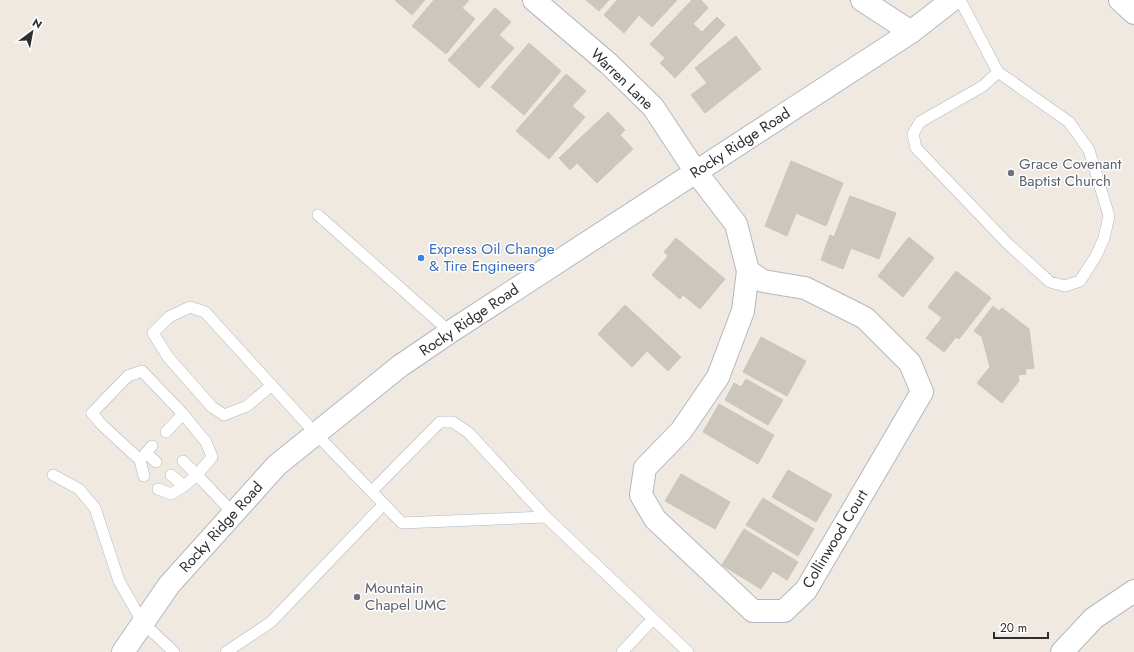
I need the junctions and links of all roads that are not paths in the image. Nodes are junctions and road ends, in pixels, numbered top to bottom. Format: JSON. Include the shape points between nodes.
{"nodes":[{"id":1,"x":534,"y":0,"type":"edge"},
{"id":2,"x":862,"y":0,"type":"edge"},
{"id":3,"x":952,"y":0,"type":"edge"},
{"id":4,"x":960,"y":0,"type":"edge"},
{"id":5,"x":1120,"y":0,"type":"edge"},
{"id":6,"x":1134,"y":13,"type":"edge"},
{"id":7,"x":911,"y":32,"type":"junction"},
{"id":8,"x":998,"y":72,"type":"junction"},
{"id":9,"x":696,"y":172,"type":"junction"},
{"id":10,"x":318,"y":215,"type":"dead end"},
{"id":11,"x":748,"y":271,"type":"junction"},
{"id":12,"x":450,"y":332,"type":"junction"},
{"id":13,"x":272,"y":385,"type":"junction"},
{"id":14,"x":182,"y":414,"type":"junction"},
{"id":15,"x":166,"y":432,"type":"dead end"},
{"id":16,"x":316,"y":434,"type":"junction"},
{"id":17,"x":146,"y":453,"type":"junction"},
{"id":18,"x":183,"y":460,"type":"dead end"},
{"id":19,"x":156,"y":462,"type":"dead end"},
{"id":20,"x":53,"y":475,"type":"dead end"},
{"id":21,"x":171,"y":475,"type":"dead end"},
{"id":22,"x":197,"y":475,"type":"junction"},
{"id":23,"x":144,"y":476,"type":"dead end"},
{"id":24,"x":184,"y":486,"type":"junction"},
{"id":25,"x":158,"y":489,"type":"dead end"},
{"id":26,"x":372,"y":492,"type":"junction"},
{"id":27,"x":384,"y":504,"type":"junction"},
{"id":28,"x":233,"y":513,"type":"junction"},
{"id":29,"x":546,"y":517,"type":"junction"},
{"id":30,"x":1134,"y":590,"type":"edge"},
{"id":31,"x":653,"y":619,"type":"junction"},
{"id":32,"x":143,"y":623,"type":"junction"},
{"id":33,"x":124,"y":652,"type":"edge"},
{"id":34,"x":174,"y":652,"type":"edge"},
{"id":35,"x":226,"y":652,"type":"edge"},
{"id":36,"x":622,"y":652,"type":"edge"},
{"id":37,"x":688,"y":652,"type":"edge"},
{"id":38,"x":1062,"y":652,"type":"edge"}],
"edges":[{"from":1,"to":9,"type":"street","name":"Warren Lane","via":[[609,64],[653,107]]},
{"from":2,"to":7,"type":"street"},
{"from":3,"to":7,"type":"street","name":"Rocky Ridge Road"},
{"from":4,"to":8,"type":"lane"},
{"from":5,"to":6,"type":"street"},
{"from":7,"to":9,"type":"street","name":"Rocky Ridge Road"},
{"from":8,"to":8,"type":"lane","via":[[1069,122],[1089,150],[1109,216],[1104,238],[1096,256],[1080,281],[1065,286],[1050,282],[1008,244],[916,148],[913,134],[920,122],[983,86]]},
{"from":9,"to":11,"type":"street","name":"Collinwood Court","via":[[736,224]]},
{"from":9,"to":12,"type":"street","name":"Rocky Ridge Road"},
{"from":10,"to":12,"type":"lane"},
{"from":11,"to":11,"type":"street","name":"Collinwood Court","via":[[743,311],[718,376],[681,431],[645,468],[641,495],[655,520],[753,611],[784,611],[806,590],[922,392],[910,363],[865,318],[805,288],[763,281]]},
{"from":12,"to":16,"type":"street","name":"Rocky Ridge Road","via":[[400,366]]},
{"from":13,"to":13,"type":"lane","via":[[205,312],[190,307],[169,316],[153,333],[168,356],[212,406],[224,415],[247,406]]},
{"from":13,"to":16,"type":"lane"},
{"from":14,"to":15,"type":"lane"},
{"from":14,"to":17,"type":"lane","via":[[142,371],[128,376],[92,413],[101,424]]},
{"from":14,"to":22,"type":"lane","via":[[206,442],[212,457]]},
{"from":16,"to":26,"type":"lane"},
{"from":16,"to":28,"type":"street","name":"Rocky Ridge Road","via":[[277,465]]},
{"from":17,"to":19,"type":"lane"},
{"from":17,"to":23,"type":"lane"},
{"from":18,"to":22,"type":"lane"},
{"from":20,"to":32,"type":"lane","via":[[79,489],[95,508],[118,581]]},
{"from":21,"to":24,"type":"lane"},
{"from":22,"to":24,"type":"lane"},
{"from":22,"to":28,"type":"lane"},
{"from":24,"to":25,"type":"lane","via":[[171,494]]},
{"from":26,"to":27,"type":"lane"},
{"from":26,"to":29,"type":"lane","via":[[440,422],[453,422],[470,433]]},
{"from":27,"to":29,"type":"lane","via":[[402,523]]},
{"from":27,"to":35,"type":"lane","via":[[271,622]]},
{"from":28,"to":32,"type":"street","name":"Rocky Ridge Road","via":[[169,585]]},
{"from":29,"to":31,"type":"lane"},
{"from":30,"to":38,"type":"street","via":[[1094,618]]},
{"from":31,"to":36,"type":"lane"},
{"from":31,"to":37,"type":"lane"},
{"from":32,"to":33,"type":"street","name":"Rocky Ridge Road"},
{"from":32,"to":34,"type":"lane"}]}
